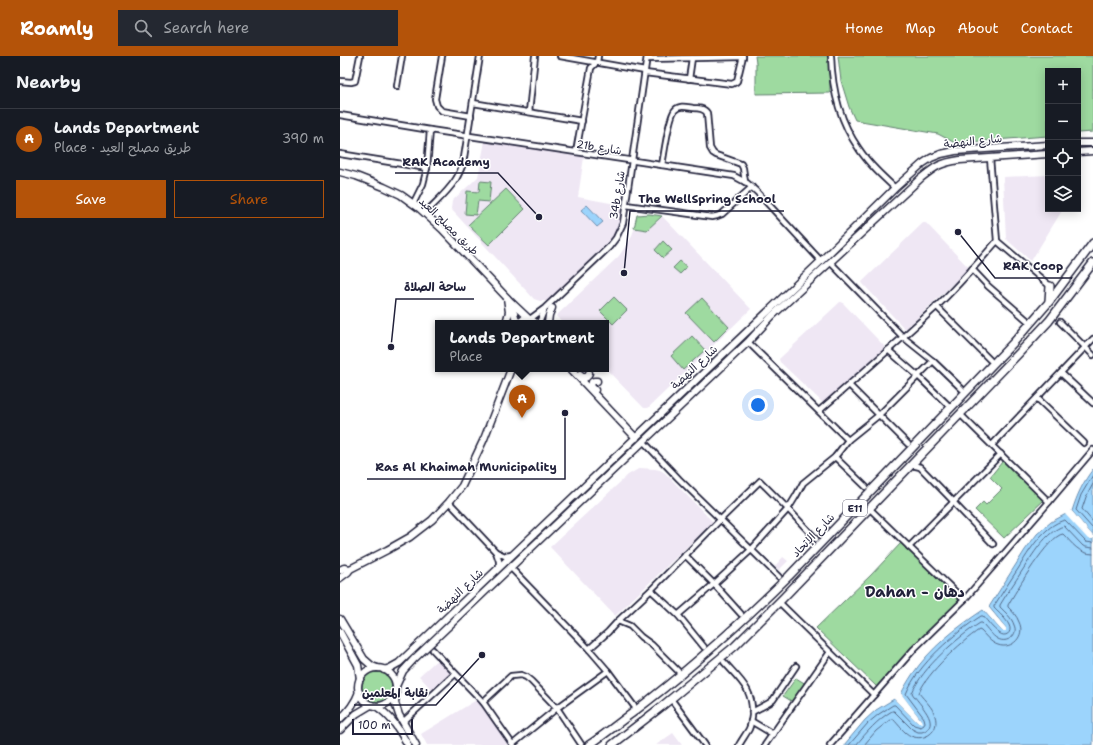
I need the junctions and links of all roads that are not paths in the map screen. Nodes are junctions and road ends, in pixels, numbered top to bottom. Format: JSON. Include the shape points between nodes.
{"nodes":[{"id":1,"x":360,"y":56,"type":"edge"},
{"id":2,"x":402,"y":56,"type":"edge"},
{"id":3,"x":442,"y":56,"type":"edge"},
{"id":4,"x":480,"y":56,"type":"edge"},
{"id":5,"x":535,"y":56,"type":"edge"},
{"id":6,"x":560,"y":56,"type":"edge"},
{"id":7,"x":598,"y":56,"type":"edge"},
{"id":8,"x":831,"y":56,"type":"edge"},
{"id":9,"x":743,"y":57,"type":"edge"},
{"id":10,"x":647,"y":58,"type":"edge"},
{"id":11,"x":692,"y":58,"type":"junction"},
{"id":12,"x":597,"y":62,"type":"junction"},
{"id":13,"x":645,"y":72,"type":"junction"},
{"id":14,"x":689,"y":79,"type":"junction"},
{"id":15,"x":340,"y":80,"type":"edge"},
{"id":16,"x":397,"y":86,"type":"dead end"},
{"id":17,"x":473,"y":103,"type":"junction"},
{"id":18,"x":529,"y":112,"type":"junction"},
{"id":19,"x":340,"y":115,"type":"edge"},
{"id":20,"x":471,"y":116,"type":"junction"},
{"id":21,"x":582,"y":121,"type":"junction"},
{"id":22,"x":430,"y":130,"type":"junction"},
{"id":23,"x":468,"y":135,"type":"junction"},
{"id":24,"x":1093,"y":142,"type":"edge"},
{"id":25,"x":1081,"y":143,"type":"edge"},
{"id":26,"x":1045,"y":145,"type":"edge"},
{"id":27,"x":1093,"y":151,"type":"edge"},
{"id":28,"x":576,"y":152,"type":"junction"},
{"id":29,"x":1081,"y":152,"type":"edge"},
{"id":30,"x":340,"y":154,"type":"edge"},
{"id":31,"x":1045,"y":154,"type":"edge"},
{"id":32,"x":990,"y":158,"type":"junction"},
{"id":33,"x":632,"y":161,"type":"junction"},
{"id":34,"x":662,"y":165,"type":"junction"},
{"id":35,"x":427,"y":168,"type":"junction"},
{"id":36,"x":340,"y":172,"type":"edge"},
{"id":37,"x":745,"y":182,"type":"junction"},
{"id":38,"x":752,"y":188,"type":"junction"},
{"id":39,"x":895,"y":188,"type":"junction"},
{"id":40,"x":413,"y":204,"type":"junction"},
{"id":41,"x":626,"y":205,"type":"junction"},
{"id":42,"x":425,"y":213,"type":"junction"},
{"id":43,"x":997,"y":241,"type":"junction"},
{"id":44,"x":1093,"y":243,"type":"edge"},
{"id":45,"x":821,"y":261,"type":"junction"},
{"id":46,"x":830,"y":262,"type":"junction"},
{"id":47,"x":1093,"y":263,"type":"edge"},
{"id":48,"x":972,"y":269,"type":"junction"},
{"id":49,"x":1050,"y":286,"type":"joint"},
{"id":50,"x":781,"y":299,"type":"junction"},
{"id":51,"x":509,"y":300,"type":"junction"},
{"id":52,"x":1049,"y":302,"type":"junction"},
{"id":53,"x":936,"y":306,"type":"junction"},
{"id":54,"x":545,"y":308,"type":"junction"},
{"id":55,"x":552,"y":308,"type":"dead end"},
{"id":56,"x":772,"y":316,"type":"junction"},
{"id":57,"x":507,"y":320,"type":"edge"},
{"id":58,"x":517,"y":320,"type":"edge"},
{"id":59,"x":532,"y":320,"type":"edge"},
{"id":60,"x":534,"y":320,"type":"edge"},
{"id":61,"x":534,"y":320,"type":"edge"},
{"id":62,"x":548,"y":320,"type":"edge"},
{"id":63,"x":1026,"y":320,"type":"dead end"},
{"id":64,"x":1060,"y":322,"type":"dead end"},
{"id":65,"x":903,"y":337,"type":"junction"},
{"id":66,"x":1093,"y":339,"type":"edge"},
{"id":67,"x":748,"y":342,"type":"junction"},
{"id":68,"x":1085,"y":347,"type":"junction"},
{"id":69,"x":888,"y":350,"type":"junction"},
{"id":70,"x":1093,"y":355,"type":"edge"},
{"id":71,"x":990,"y":360,"type":"dead end"},
{"id":72,"x":933,"y":362,"type":"junction"},
{"id":73,"x":510,"y":372,"type":"edge"},
{"id":74,"x":574,"y":372,"type":"edge"},
{"id":75,"x":578,"y":372,"type":"edge"},
{"id":76,"x":589,"y":372,"type":"dead end"},
{"id":77,"x":1061,"y":373,"type":"junction"},
{"id":78,"x":918,"y":376,"type":"junction"},
{"id":79,"x":597,"y":381,"type":"dead end"},
{"id":80,"x":849,"y":385,"type":"junction"},
{"id":81,"x":971,"y":387,"type":"junction"},
{"id":82,"x":962,"y":389,"type":"dead end"},
{"id":83,"x":976,"y":397,"type":"junction"},
{"id":84,"x":1037,"y":398,"type":"junction"},
{"id":85,"x":1093,"y":403,"type":"edge"},
{"id":86,"x":949,"y":405,"type":"junction"},
{"id":87,"x":819,"y":411,"type":"junction"},
{"id":88,"x":960,"y":414,"type":"junction"},
{"id":89,"x":879,"y":415,"type":"junction"},
{"id":90,"x":621,"y":421,"type":"junction"},
{"id":91,"x":636,"y":438,"type":"junction"},
{"id":92,"x":848,"y":440,"type":"junction"},
{"id":93,"x":643,"y":441,"type":"junction"},
{"id":94,"x":1084,"y":443,"type":"dead end"},
{"id":95,"x":908,"y":444,"type":"dead end"},
{"id":96,"x":992,"y":445,"type":"junction"},
{"id":97,"x":1093,"y":450,"type":"edge"},
{"id":98,"x":1000,"y":454,"type":"junction"},
{"id":99,"x":835,"y":457,"type":"junction"},
{"id":100,"x":912,"y":465,"type":"junction"},
{"id":101,"x":866,"y":487,"type":"dead end"},
{"id":102,"x":574,"y":496,"type":"junction"},
{"id":103,"x":449,"y":502,"type":"junction"},
{"id":104,"x":953,"y":502,"type":"junction"},
{"id":105,"x":1049,"y":502,"type":"junction"},
{"id":106,"x":788,"y":508,"type":"junction"},
{"id":107,"x":869,"y":508,"type":"junction"},
{"id":108,"x":574,"y":509,"type":"junction"},
{"id":109,"x":720,"y":520,"type":"junction"},
{"id":110,"x":816,"y":539,"type":"dead end"},
{"id":111,"x":993,"y":544,"type":"dead end"},
{"id":112,"x":909,"y":547,"type":"junction"},
{"id":113,"x":751,"y":550,"type":"junction"},
{"id":114,"x":496,"y":552,"type":"junction"},
{"id":115,"x":512,"y":555,"type":"junction"},
{"id":116,"x":685,"y":555,"type":"junction"},
{"id":117,"x":499,"y":567,"type":"junction"},
{"id":118,"x":510,"y":567,"type":"junction"},
{"id":119,"x":350,"y":569,"type":"junction"},
{"id":120,"x":340,"y":570,"type":"edge"},
{"id":121,"x":779,"y":577,"type":"dead end"},
{"id":122,"x":340,"y":578,"type":"edge"},
{"id":123,"x":714,"y":584,"type":"junction"},
{"id":124,"x":651,"y":590,"type":"junction"},
{"id":125,"x":964,"y":600,"type":"junction"},
{"id":126,"x":779,"y":602,"type":"junction"},
{"id":127,"x":741,"y":614,"type":"dead end"},
{"id":128,"x":678,"y":615,"type":"junction"},
{"id":129,"x":340,"y":618,"type":"edge"},
{"id":130,"x":618,"y":621,"type":"junction"},
{"id":131,"x":340,"y":632,"type":"edge"},
{"id":132,"x":704,"y":647,"type":"dead end"},
{"id":133,"x":589,"y":649,"type":"junction"},
{"id":134,"x":433,"y":650,"type":"dead end"},
{"id":135,"x":830,"y":652,"type":"junction"},
{"id":136,"x":724,"y":662,"type":"dead end"},
{"id":137,"x":796,"y":666,"type":"dead end"},
{"id":138,"x":382,"y":669,"type":"junction"},
{"id":139,"x":608,"y":671,"type":"junction"},
{"id":140,"x":678,"y":671,"type":"dead end"},
{"id":141,"x":456,"y":674,"type":"junction"},
{"id":142,"x":360,"y":680,"type":"junction"},
{"id":143,"x":396,"y":689,"type":"junction"},
{"id":144,"x":359,"y":692,"type":"junction"},
{"id":145,"x":874,"y":695,"type":"junction"},
{"id":146,"x":670,"y":700,"type":"junction"},
{"id":147,"x":482,"y":702,"type":"junction"},
{"id":148,"x":374,"y":706,"type":"junction"},
{"id":149,"x":634,"y":706,"type":"dead end"},
{"id":150,"x":556,"y":708,"type":"junction"},
{"id":151,"x":752,"y":712,"type":"junction"},
{"id":152,"x":340,"y":719,"type":"edge"},
{"id":153,"x":751,"y":721,"type":"junction"},
{"id":154,"x":402,"y":722,"type":"junction"},
{"id":155,"x":340,"y":730,"type":"edge"},
{"id":156,"x":773,"y":734,"type":"junction"},
{"id":157,"x":581,"y":744,"type":"edge"},
{"id":158,"x":591,"y":744,"type":"edge"},
{"id":159,"x":408,"y":745,"type":"edge"},
{"id":160,"x":416,"y":745,"type":"edge"},
{"id":161,"x":513,"y":745,"type":"edge"},
{"id":162,"x":612,"y":745,"type":"edge"},
{"id":163,"x":705,"y":745,"type":"edge"},
{"id":164,"x":739,"y":745,"type":"edge"},
{"id":165,"x":765,"y":745,"type":"edge"},
{"id":166,"x":830,"y":745,"type":"edge"}],
"edges":[{"from":1,"to":15,"type":"street","via":[[354,81]]},
{"from":2,"to":16,"type":"street"},
{"from":3,"to":20,"type":"street","via":[[435,99],[437,106],[442,111]]},
{"from":4,"to":17,"type":"street"},
{"from":5,"to":18,"type":"street"},
{"from":6,"to":12,"type":"street"},
{"from":7,"to":12,"type":"street"},
{"from":8,"to":39,"type":"street","via":[[835,92],[848,131],[859,150]]},
{"from":9,"to":11,"type":"street"},
{"from":9,"to":14,"type":"street","via":[[737,81],[732,84]]},
{"from":10,"to":11,"type":"street"},
{"from":10,"to":13,"type":"street","name":"34b شارع"},
{"from":11,"to":14,"type":"street"},
{"from":12,"to":13,"type":"street"},
{"from":12,"to":21,"type":"street","via":[[591,68]]},
{"from":13,"to":14,"type":"street"},
{"from":13,"to":33,"type":"street","name":"34b شارع"},
{"from":17,"to":18,"type":"street"},
{"from":17,"to":20,"type":"street"},
{"from":18,"to":21,"type":"street"},
{"from":19,"to":22,"type":"street","name":"21b شارع"},
{"from":20,"to":23,"type":"street"},
{"from":21,"to":28,"type":"street"},
{"from":22,"to":23,"type":"street","name":"21b شارع"},
{"from":22,"to":35,"type":"street"},
{"from":23,"to":28,"type":"street","name":"21b شارع"},
{"from":23,"to":42,"type":"street","via":[[463,164],[457,178]]},
{"from":24,"to":25,"type":"main road"},
{"from":26,"to":39,"type":"main road","name":"شارع النهضة","via":[[941,154],[922,164]]},
{"from":27,"to":29,"type":"main road"},
{"from":28,"to":33,"type":"street","name":"21b شارع"},
{"from":30,"to":35,"type":"street"},
{"from":31,"to":32,"type":"main road","name":"شارع النهضة"},
{"from":32,"to":43,"type":"street"},
{"from":32,"to":46,"type":"main road","name":"شارع النهضة","via":[[946,162],[936,166]]},
{"from":33,"to":34,"type":"street","name":"21b شارع"},
{"from":33,"to":41,"type":"street","name":"34b شارع"},
{"from":34,"to":37,"type":"street","name":"21b شارع","via":[[729,175]]},
{"from":34,"to":37,"type":"street","via":[[671,118],[675,110],[685,106],[703,109],[707,113],[710,148],[716,155],[740,164]]},
{"from":35,"to":40,"type":"street","via":[[423,184]]},
{"from":36,"to":40,"type":"main road","name":"طريق مصلح العيد","via":[[384,187]]},
{"from":37,"to":38,"type":"street","name":"21b شارع"},
{"from":38,"to":41,"type":"street","via":[[722,214],[712,217]]},
{"from":38,"to":45,"type":"street","name":"21b شارع"},
{"from":39,"to":45,"type":"main road","name":"شارع النهضة"},
{"from":40,"to":42,"type":"main road","name":"طريق مصلح العيد"},
{"from":41,"to":54,"type":"street","name":"34b شارع","via":[[623,223],[609,247]]},
{"from":42,"to":51,"type":"main road","name":"طريق مصلح العيد"},
{"from":43,"to":48,"type":"street"},
{"from":43,"to":49,"type":"street"},
{"from":44,"to":52,"type":"main road","name":"شارع الإتحاد","number":"E11"},
{"from":45,"to":50,"type":"main road","name":"شارع النهضة"},
{"from":46,"to":56,"type":"main road","name":"شارع النهضة"},
{"from":46,"to":65,"type":"street"},
{"from":47,"to":83,"type":"main road","name":"شارع الإتحاد","number":"E11","via":[[1049,321]]},
{"from":48,"to":53,"type":"street"},
{"from":48,"to":63,"type":"street"},
{"from":49,"to":52,"type":"main road"},
{"from":50,"to":56,"type":"main road","via":[[785,300],[785,303]]},
{"from":50,"to":91,"type":"main road","name":"شارع النهضة"},
{"from":51,"to":57,"type":"main road"},
{"from":51,"to":58,"type":"main road","name":"طريق مصلح العيد"},
{"from":51,"to":59,"type":"main road","name":"طريق مصلح العيد"},
{"from":52,"to":81,"type":"main road","name":"شارع الإتحاد","number":"E11"},
{"from":53,"to":65,"type":"street"},
{"from":53,"to":71,"type":"street"},
{"from":54,"to":60,"type":"street","name":"34b شارع"},
{"from":54,"to":61,"type":"street","name":"34b شارع"},
{"from":55,"to":62,"type":"main road"},
{"from":56,"to":67,"type":"main road","name":"شارع النهضة"},
{"from":64,"to":68,"type":"street"},
{"from":65,"to":69,"type":"street"},
{"from":65,"to":72,"type":"street"},
{"from":66,"to":68,"type":"street"},
{"from":67,"to":87,"type":"street"},
{"from":67,"to":93,"type":"main road","name":"شارع النهضة"},
{"from":68,"to":70,"type":"street"},
{"from":68,"to":77,"type":"street"},
{"from":69,"to":78,"type":"street"},
{"from":69,"to":80,"type":"street"},
{"from":72,"to":78,"type":"street"},
{"from":72,"to":82,"type":"street"},
{"from":73,"to":103,"type":"main road","via":[[484,439],[462,486]]},
{"from":74,"to":90,"type":"main road"},
{"from":75,"to":76,"type":"main road","via":[[585,378]]},
{"from":77,"to":84,"type":"street"},
{"from":77,"to":85,"type":"street"},
{"from":78,"to":86,"type":"street"},
{"from":78,"to":89,"type":"street"},
{"from":79,"to":90,"type":"main road","via":[[594,380],[591,386],[620,416]]},
{"from":80,"to":87,"type":"street"},
{"from":80,"to":89,"type":"street"},
{"from":81,"to":83,"type":"main road","via":[[978,388]]},
{"from":81,"to":86,"type":"main road","name":"شارع الإتحاد","number":"E11"},
{"from":83,"to":88,"type":"main road","name":"شارع الإتحاد","number":"E11"},
{"from":84,"to":94,"type":"street"},
{"from":84,"to":96,"type":"street"},
{"from":86,"to":158,"type":"main road","name":"شارع الإتحاد","number":"E11","via":[[753,612],[662,690]]},
{"from":87,"to":92,"type":"street"},
{"from":88,"to":96,"type":"street"},
{"from":88,"to":100,"type":"main road","name":"شارع الإتحاد","number":"E11"},
{"from":89,"to":92,"type":"street"},
{"from":89,"to":95,"type":"street"},
{"from":90,"to":91,"type":"main road"},
{"from":91,"to":102,"type":"main road","name":"شارع النهضة"},
{"from":92,"to":99,"type":"street"},
{"from":93,"to":108,"type":"main road","name":"شارع النهضة"},
{"from":93,"to":109,"type":"street"},
{"from":96,"to":98,"type":"street"},
{"from":97,"to":105,"type":"street"},
{"from":98,"to":104,"type":"street"},
{"from":98,"to":105,"type":"street"},
{"from":99,"to":101,"type":"street"},
{"from":99,"to":106,"type":"street","via":[[803,483]]},
{"from":100,"to":104,"type":"street","via":[[920,467]]},
{"from":100,"to":107,"type":"main road","name":"شارع الإتحاد","number":"E11"},
{"from":102,"to":108,"type":"main road","via":[[570,505]]},
{"from":102,"to":115,"type":"main road","name":"شارع النهضة"},
{"from":103,"to":114,"type":"street"},
{"from":103,"to":119,"type":"main road","via":[[432,520],[410,537]]},
{"from":104,"to":111,"type":"street"},
{"from":104,"to":112,"type":"street"},
{"from":105,"to":125,"type":"street"},
{"from":106,"to":109,"type":"street","via":[[760,481]]},
{"from":106,"to":110,"type":"street"},
{"from":106,"to":113,"type":"street"},
{"from":107,"to":112,"type":"street"},
{"from":107,"to":126,"type":"main road","name":"شارع الإتحاد","number":"E11"},
{"from":108,"to":118,"type":"main road","name":"شارع النهضة"},
{"from":109,"to":113,"type":"street"},
{"from":109,"to":116,"type":"street"},
{"from":112,"to":125,"type":"street"},
{"from":113,"to":121,"type":"street"},
{"from":113,"to":123,"type":"street"},
{"from":114,"to":115,"type":"street","via":[[505,556]]},
{"from":114,"to":117,"type":"street"},
{"from":115,"to":117,"type":"main road","name":"شارع النهضة"},
{"from":116,"to":123,"type":"street"},
{"from":116,"to":124,"type":"street"},
{"from":117,"to":138,"type":"main road","name":"شارع النهضة","via":[[399,663]]},
{"from":118,"to":133,"type":"street"},
{"from":118,"to":143,"type":"main road","name":"شارع النهضة","via":[[406,667]]},
{"from":119,"to":120,"type":"main road"},
{"from":119,"to":122,"type":"main road"},
{"from":123,"to":127,"type":"street"},
{"from":123,"to":128,"type":"street"},
{"from":124,"to":128,"type":"street"},
{"from":124,"to":130,"type":"street"},
{"from":125,"to":145,"type":"street","via":[[914,649]]},
{"from":126,"to":135,"type":"street"},
{"from":126,"to":146,"type":"main road","name":"شارع الإتحاد","number":"E11","via":[[735,646]]},
{"from":128,"to":132,"type":"street"},
{"from":129,"to":138,"type":"main road","via":[[364,659],[372,666]]},
{"from":130,"to":133,"type":"street"},
{"from":130,"to":140,"type":"street","via":[[630,626]]},
{"from":131,"to":142,"type":"main road","via":[[358,665]]},
{"from":133,"to":139,"type":"street"},
{"from":134,"to":141,"type":"street"},
{"from":135,"to":145,"type":"street"},
{"from":135,"to":156,"type":"street"},
{"from":136,"to":151,"type":"street","via":[[746,687],[750,695]]},
{"from":137,"to":151,"type":"street","via":[[773,700]]},
{"from":138,"to":142,"type":"main road","via":[[368,671]]},
{"from":138,"to":143,"type":"main road","via":[[393,676]]},
{"from":139,"to":149,"type":"street"},
{"from":139,"to":150,"type":"street"},
{"from":141,"to":147,"type":"street"},
{"from":141,"to":154,"type":"street"},
{"from":142,"to":144,"type":"main road"},
{"from":143,"to":148,"type":"main road","via":[[388,703]]},
{"from":143,"to":154,"type":"main road","via":[[396,708]]},
{"from":144,"to":148,"type":"main road","via":[[363,700]]},
{"from":144,"to":152,"type":"main road","via":[[350,709]]},
{"from":145,"to":166,"type":"street"},
{"from":146,"to":162,"type":"main road","name":"شارع الإتحاد","number":"E11"},
{"from":146,"to":163,"type":"street"},
{"from":147,"to":150,"type":"street","via":[[511,676],[521,675],[531,681]]},
{"from":147,"to":161,"type":"street"},
{"from":148,"to":155,"type":"main road","via":[[356,714]]},
{"from":148,"to":159,"type":"main road","via":[[391,718]]},
{"from":150,"to":157,"type":"street"},
{"from":150,"to":161,"type":"street"},
{"from":151,"to":153,"type":"street"},
{"from":153,"to":156,"type":"street"},
{"from":153,"to":164,"type":"street"},
{"from":154,"to":160,"type":"main road"},
{"from":156,"to":165,"type":"street"}]}
